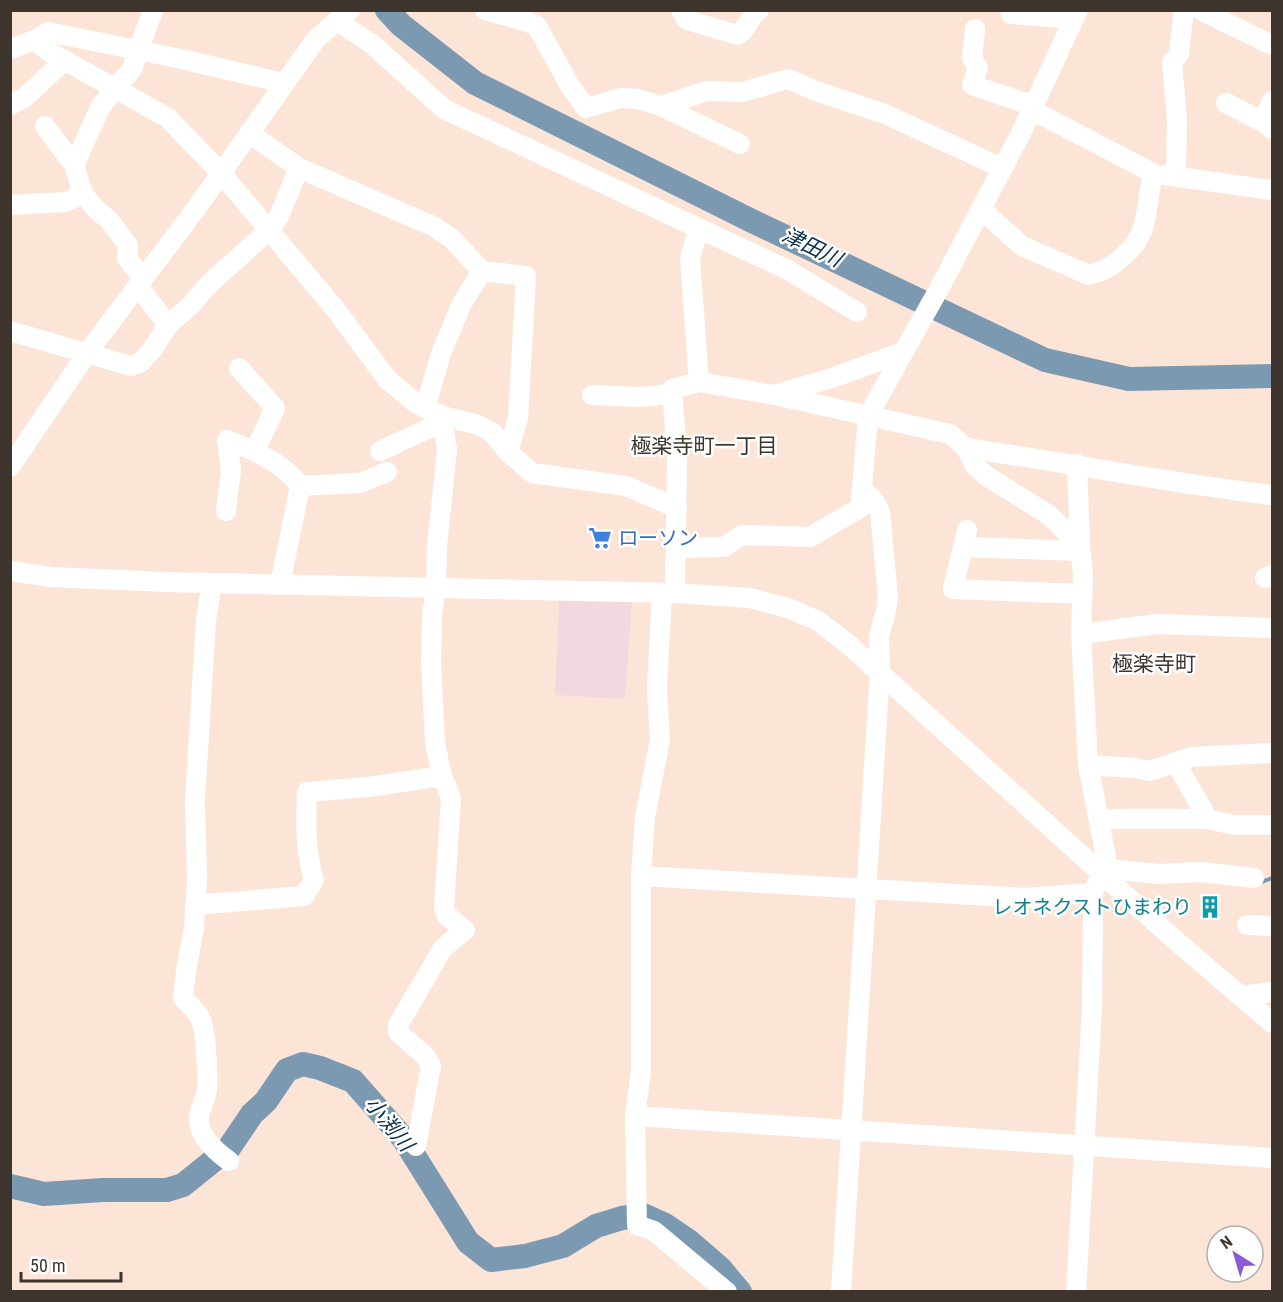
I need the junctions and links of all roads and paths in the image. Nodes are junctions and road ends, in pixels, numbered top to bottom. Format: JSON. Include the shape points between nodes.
{"nodes":[{"id":1,"x":153,"y":10,"type":"edge"},
{"id":2,"x":485,"y":10,"type":"edge"},
{"id":3,"x":681,"y":10,"type":"edge"},
{"id":4,"x":1011,"y":10,"type":"edge"},
{"id":5,"x":1184,"y":10,"type":"edge"},
{"id":6,"x":1200,"y":10,"type":"edge"},
{"id":7,"x":752,"y":12,"type":"edge"},
{"id":8,"x":341,"y":15,"type":"edge"},
{"id":9,"x":1075,"y":15,"type":"edge"},
{"id":10,"x":975,"y":29,"type":"dead end"},
{"id":11,"x":35,"y":40,"type":"junction"},
{"id":12,"x":1272,"y":45,"type":"edge"},
{"id":13,"x":10,"y":49,"type":"edge"},
{"id":14,"x":139,"y":51,"type":"junction"},
{"id":15,"x":66,"y":60,"type":"junction"},
{"id":16,"x":284,"y":83,"type":"junction"},
{"id":17,"x":115,"y":88,"type":"junction"},
{"id":18,"x":1272,"y":101,"type":"edge"},
{"id":19,"x":1226,"y":103,"type":"dead end"},
{"id":20,"x":10,"y":105,"type":"edge"},
{"id":21,"x":661,"y":106,"type":"junction"},
{"id":22,"x":1033,"y":108,"type":"junction"},
{"id":23,"x":45,"y":126,"type":"dead end"},
{"id":24,"x":1268,"y":126,"type":"edge"},
{"id":25,"x":249,"y":132,"type":"junction"},
{"id":26,"x":740,"y":144,"type":"dead end"},
{"id":27,"x":74,"y":165,"type":"junction"},
{"id":28,"x":299,"y":168,"type":"junction"},
{"id":29,"x":1002,"y":168,"type":"junction"},
{"id":30,"x":221,"y":173,"type":"junction"},
{"id":31,"x":1153,"y":173,"type":"junction"},
{"id":32,"x":1176,"y":176,"type":"junction"},
{"id":33,"x":1272,"y":190,"type":"edge"},
{"id":34,"x":83,"y":194,"type":"junction"},
{"id":35,"x":10,"y":205,"type":"edge"},
{"id":36,"x":981,"y":209,"type":"junction"},
{"id":37,"x":699,"y":229,"type":"junction"},
{"id":38,"x":269,"y":230,"type":"junction"},
{"id":39,"x":482,"y":271,"type":"junction"},
{"id":40,"x":140,"y":283,"type":"junction"},
{"id":41,"x":857,"y":312,"type":"dead end"},
{"id":42,"x":168,"y":325,"type":"junction"},
{"id":43,"x":10,"y":331,"type":"edge"},
{"id":44,"x":88,"y":352,"type":"junction"},
{"id":45,"x":903,"y":352,"type":"junction"},
{"id":46,"x":239,"y":368,"type":"dead end"},
{"id":47,"x":699,"y":382,"type":"junction"},
{"id":48,"x":592,"y":394,"type":"dead end"},
{"id":49,"x":672,"y":394,"type":"junction"},
{"id":50,"x":775,"y":395,"type":"junction"},
{"id":51,"x":434,"y":412,"type":"junction"},
{"id":52,"x":868,"y":416,"type":"junction"},
{"id":53,"x":966,"y":448,"type":"junction"},
{"id":54,"x":255,"y":451,"type":"junction"},
{"id":55,"x":380,"y":451,"type":"dead end"},
{"id":56,"x":508,"y":452,"type":"junction"},
{"id":57,"x":1077,"y":464,"type":"junction"},
{"id":58,"x":10,"y":467,"type":"edge"},
{"id":59,"x":387,"y":472,"type":"dead end"},
{"id":60,"x":300,"y":486,"type":"junction"},
{"id":61,"x":862,"y":488,"type":"junction"},
{"id":62,"x":1272,"y":495,"type":"edge"},
{"id":63,"x":677,"y":508,"type":"junction"},
{"id":64,"x":226,"y":511,"type":"dead end"},
{"id":65,"x":676,"y":548,"type":"junction"},
{"id":66,"x":1080,"y":548,"type":"junction"},
{"id":67,"x":10,"y":571,"type":"edge"},
{"id":68,"x":212,"y":584,"type":"junction"},
{"id":69,"x":280,"y":585,"type":"junction"},
{"id":70,"x":436,"y":588,"type":"junction"},
{"id":71,"x":668,"y":593,"type":"junction"},
{"id":72,"x":1082,"y":594,"type":"junction"},
{"id":73,"x":1272,"y":628,"type":"edge"},
{"id":74,"x":1081,"y":634,"type":"junction"},
{"id":75,"x":880,"y":672,"type":"junction"},
{"id":76,"x":1272,"y":753,"type":"edge"},
{"id":77,"x":1175,"y":762,"type":"junction"},
{"id":78,"x":1088,"y":765,"type":"junction"},
{"id":79,"x":442,"y":776,"type":"junction"},
{"id":80,"x":1203,"y":810,"type":"dead end"},
{"id":81,"x":1099,"y":819,"type":"junction"},
{"id":82,"x":1272,"y":825,"type":"edge"},
{"id":83,"x":1102,"y":873,"type":"junction"},
{"id":84,"x":641,"y":876,"type":"junction"},
{"id":85,"x":1254,"y":878,"type":"dead end"},
{"id":86,"x":865,"y":890,"type":"junction"},
{"id":87,"x":1093,"y":893,"type":"junction"},
{"id":88,"x":195,"y":905,"type":"junction"},
{"id":89,"x":1247,"y":925,"type":"dead end"},
{"id":90,"x":1272,"y":926,"type":"edge"},
{"id":91,"x":1272,"y":992,"type":"edge"},
{"id":92,"x":1240,"y":996,"type":"junction"},
{"id":93,"x":1272,"y":1023,"type":"edge"},
{"id":94,"x":635,"y":1116,"type":"junction"},
{"id":95,"x":850,"y":1132,"type":"junction"},
{"id":96,"x":416,"y":1146,"type":"dead end"},
{"id":97,"x":1085,"y":1147,"type":"junction"},
{"id":98,"x":1272,"y":1158,"type":"edge"},
{"id":99,"x":229,"y":1161,"type":"dead end"},
{"id":100,"x":727,"y":1292,"type":"edge"},
{"id":101,"x":841,"y":1292,"type":"edge"},
{"id":102,"x":1076,"y":1292,"type":"edge"}],
"edges":[{"from":1,"to":14,"type":"street"},
{"from":2,"to":21,"type":"street","via":[[537,26],[586,108],[621,98]]},
{"from":3,"to":7,"type":"street","via":[[687,20],[738,35],[746,29]]},
{"from":4,"to":9,"type":"street","via":[[1011,14]]},
{"from":5,"to":32,"type":"street","via":[[1179,54],[1172,62]]},
{"from":6,"to":12,"type":"street"},
{"from":8,"to":16,"type":"street","via":[[316,39]]},
{"from":8,"to":37,"type":"street","via":[[444,109]]},
{"from":9,"to":22,"type":"street"},
{"from":10,"to":22,"type":"street","via":[[972,58],[978,68],[972,85]]},
{"from":11,"to":13,"type":"street"},
{"from":11,"to":14,"type":"street","via":[[48,32]]},
{"from":11,"to":15,"type":"street"},
{"from":14,"to":16,"type":"street"},
{"from":14,"to":17,"type":"street","via":[[132,69]]},
{"from":15,"to":17,"type":"street"},
{"from":15,"to":20,"type":"street","via":[[24,98]]},
{"from":16,"to":25,"type":"street"},
{"from":17,"to":27,"type":"street","via":[[101,106]]},
{"from":17,"to":30,"type":"street","via":[[168,118]]},
{"from":18,"to":24,"type":"street"},
{"from":19,"to":24,"type":"street"},
{"from":21,"to":26,"type":"street"},
{"from":21,"to":29,"type":"street","via":[[707,91],[742,92],[788,79],[885,114]]},
{"from":22,"to":29,"type":"street"},
{"from":22,"to":31,"type":"street"},
{"from":23,"to":27,"type":"street"},
{"from":25,"to":28,"type":"street"},
{"from":25,"to":30,"type":"street"},
{"from":27,"to":34,"type":"street"},
{"from":28,"to":38,"type":"street"},
{"from":28,"to":39,"type":"street","via":[[435,227]]},
{"from":29,"to":36,"type":"street"},
{"from":30,"to":38,"type":"street"},
{"from":30,"to":40,"type":"street"},
{"from":31,"to":32,"type":"street"},
{"from":31,"to":36,"type":"street","via":[[1142,231],[1124,256],[1089,276],[1022,246]]},
{"from":32,"to":33,"type":"street"},
{"from":34,"to":35,"type":"street","via":[[66,202]]},
{"from":34,"to":40,"type":"street","via":[[128,245],[127,258]]},
{"from":36,"to":45,"type":"street"},
{"from":37,"to":41,"type":"street","via":[[788,270]]},
{"from":37,"to":47,"type":"street","via":[[690,258]]},
{"from":38,"to":42,"type":"street"},
{"from":38,"to":51,"type":"street","via":[[387,379],[417,405]]},
{"from":39,"to":51,"type":"street","via":[[461,305],[441,354]]},
{"from":39,"to":56,"type":"street","via":[[526,276],[518,418]]},
{"from":40,"to":42,"type":"street"},
{"from":40,"to":44,"type":"street"},
{"from":42,"to":44,"type":"street","via":[[140,363],[131,366]]},
{"from":43,"to":44,"type":"street"},
{"from":44,"to":58,"type":"street"},
{"from":45,"to":50,"type":"street"},
{"from":45,"to":52,"type":"street"},
{"from":46,"to":54,"type":"street","via":[[261,385],[275,408]]},
{"from":47,"to":49,"type":"street","via":[[672,389]]},
{"from":47,"to":50,"type":"street"},
{"from":48,"to":49,"type":"street"},
{"from":49,"to":63,"type":"street"},
{"from":50,"to":52,"type":"street"},
{"from":51,"to":55,"type":"street","via":[[436,425]]},
{"from":51,"to":56,"type":"street","via":[[492,432]]},
{"from":51,"to":70,"type":"street","via":[[447,450],[436,546]]},
{"from":52,"to":53,"type":"street","via":[[950,434]]},
{"from":52,"to":61,"type":"street"},
{"from":53,"to":57,"type":"street"},
{"from":53,"to":66,"type":"street","via":[[975,466],[1048,515]]},
{"from":54,"to":60,"type":"street","via":[[293,476]]},
{"from":54,"to":64,"type":"street","via":[[227,440],[231,470]]},
{"from":56,"to":63,"type":"street","via":[[532,473],[626,486]]},
{"from":57,"to":62,"type":"street"},
{"from":57,"to":66,"type":"street"},
{"from":59,"to":60,"type":"street","via":[[360,487]]},
{"from":60,"to":69,"type":"street"},
{"from":61,"to":65,"type":"street","via":[[860,508],[810,537],[742,535],[723,547]]},
{"from":61,"to":75,"type":"street","via":[[880,512],[888,597],[879,636]]},
{"from":63,"to":65,"type":"street"},
{"from":65,"to":71,"type":"street"},
{"from":66,"to":72,"type":"street"},
{"from":66,"to":72,"type":"street","via":[[965,539],[953,589]]},
{"from":67,"to":68,"type":"street","via":[[51,577]]},
{"from":68,"to":69,"type":"street"},
{"from":68,"to":88,"type":"street","via":[[206,620],[195,800]]},
{"from":69,"to":70,"type":"street"},
{"from":70,"to":71,"type":"street"},
{"from":70,"to":79,"type":"street","via":[[431,661],[435,742]]},
{"from":71,"to":75,"type":"street","via":[[750,598],[788,608],[819,621]]},
{"from":71,"to":84,"type":"street","via":[[657,688],[660,740],[645,817]]},
{"from":72,"to":74,"type":"street"},
{"from":73,"to":74,"type":"street","via":[[1157,624]]},
{"from":74,"to":78,"type":"street"},
{"from":75,"to":83,"type":"street"},
{"from":75,"to":86,"type":"street"},
{"from":76,"to":77,"type":"street","via":[[1191,757]]},
{"from":77,"to":78,"type":"street","via":[[1150,771]]},
{"from":77,"to":80,"type":"street"},
{"from":78,"to":81,"type":"street"},
{"from":79,"to":88,"type":"street","via":[[307,792],[308,860],[314,880],[304,896]]},
{"from":79,"to":96,"type":"street","via":[[451,798],[444,908],[447,916],[465,930],[443,948],[398,1025],[398,1032],[431,1066]]},
{"from":81,"to":82,"type":"street","via":[[1177,826],[1207,819],[1235,831]]},
{"from":81,"to":83,"type":"street","via":[[1106,856]]},
{"from":83,"to":85,"type":"street","via":[[1118,870],[1159,874],[1180,867]]},
{"from":83,"to":87,"type":"street"},
{"from":83,"to":92,"type":"street"},
{"from":84,"to":86,"type":"street"},
{"from":84,"to":94,"type":"street","via":[[641,1071]]},
{"from":86,"to":87,"type":"street","via":[[1025,898]]},
{"from":86,"to":95,"type":"street"},
{"from":87,"to":97,"type":"street"},
{"from":88,"to":99,"type":"street","via":[[183,998],[201,1019],[207,1086],[199,1116],[201,1128],[214,1151]]},
{"from":89,"to":90,"type":"street"},
{"from":91,"to":92,"type":"street"},
{"from":92,"to":93,"type":"street"},
{"from":94,"to":95,"type":"street"},
{"from":94,"to":100,"type":"street","via":[[637,1226],[654,1231]]},
{"from":95,"to":97,"type":"street"},
{"from":95,"to":101,"type":"street"},
{"from":97,"to":98,"type":"street"},
{"from":97,"to":102,"type":"street"}]}
